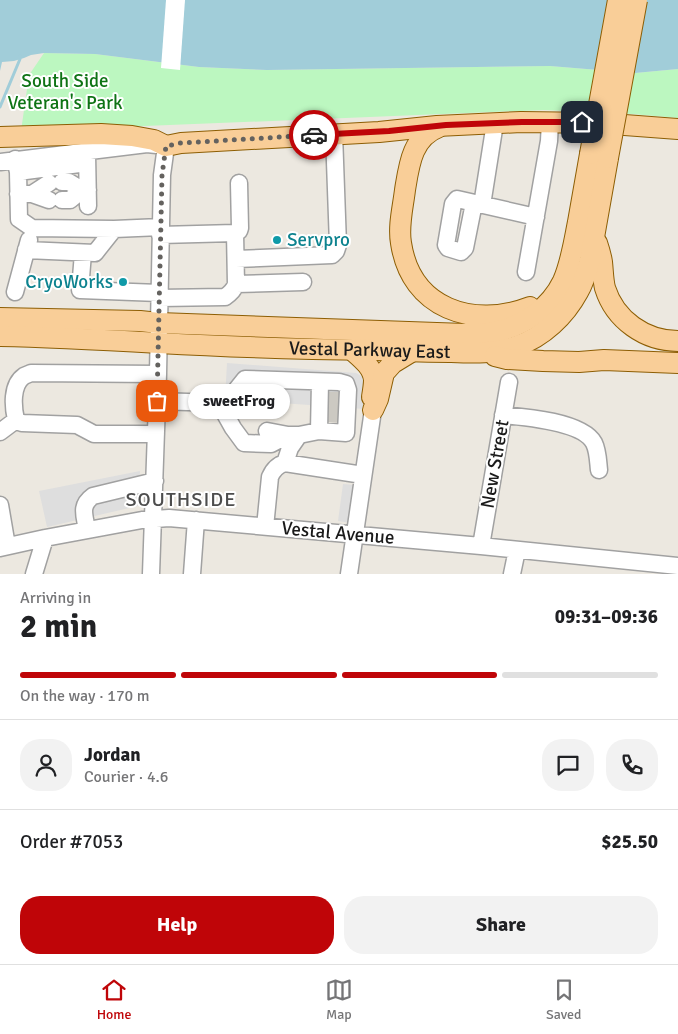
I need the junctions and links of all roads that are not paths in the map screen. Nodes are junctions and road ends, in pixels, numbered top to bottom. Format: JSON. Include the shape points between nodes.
{"nodes":[{"id":1,"x":618,"y":0,"type":"edge"},
{"id":2,"x":637,"y":0,"type":"edge"},
{"id":3,"x":550,"y":122,"type":"junction"},
{"id":4,"x":495,"y":123,"type":"junction"},
{"id":5,"x":446,"y":125,"type":"junction"},
{"id":6,"x":678,"y":129,"type":"edge"},
{"id":7,"x":379,"y":132,"type":"junction"},
{"id":8,"x":334,"y":134,"type":"junction"},
{"id":9,"x":0,"y":137,"type":"edge"},
{"id":10,"x":166,"y":146,"type":"junction"},
{"id":11,"x":599,"y":156,"type":"junction"},
{"id":12,"x":87,"y":157,"type":"junction"},
{"id":13,"x":11,"y":164,"type":"edge"},
{"id":14,"x":408,"y":167,"type":"junction"},
{"id":15,"x":239,"y":183,"type":"dead end"},
{"id":16,"x":25,"y":194,"type":"junction"},
{"id":17,"x":86,"y":195,"type":"junction"},
{"id":18,"x":536,"y":217,"type":"junction"},
{"id":19,"x":32,"y":228,"type":"junction"},
{"id":20,"x":114,"y":229,"type":"junction"},
{"id":21,"x":160,"y":231,"type":"junction"},
{"id":22,"x":236,"y":233,"type":"junction"},
{"id":23,"x":595,"y":236,"type":"junction"},
{"id":24,"x":26,"y":250,"type":"junction"},
{"id":25,"x":83,"y":253,"type":"junction"},
{"id":26,"x":236,"y":259,"type":"junction"},
{"id":27,"x":526,"y":272,"type":"dead end"},
{"id":28,"x":303,"y":282,"type":"dead end"},
{"id":29,"x":236,"y":284,"type":"junction"},
{"id":30,"x":15,"y":292,"type":"dead end"},
{"id":31,"x":159,"y":295,"type":"junction"},
{"id":32,"x":552,"y":297,"type":"junction"},
{"id":33,"x":0,"y":318,"type":"edge"},
{"id":34,"x":159,"y":333,"type":"junction"},
{"id":35,"x":4,"y":337,"type":"edge"},
{"id":36,"x":678,"y":342,"type":"edge"},
{"id":37,"x":352,"y":350,"type":"junction"},
{"id":38,"x":411,"y":352,"type":"junction"},
{"id":39,"x":483,"y":353,"type":"junction"},
{"id":40,"x":678,"y":363,"type":"edge"},
{"id":41,"x":158,"y":374,"type":"junction"},
{"id":42,"x":320,"y":382,"type":"junction"},
{"id":43,"x":509,"y":382,"type":"dead end"},
{"id":44,"x":157,"y":401,"type":"junction"},
{"id":45,"x":219,"y":403,"type":"junction"},
{"id":46,"x":335,"y":409,"type":"junction"},
{"id":47,"x":503,"y":414,"type":"junction"},
{"id":48,"x":372,"y":418,"type":"junction"},
{"id":49,"x":16,"y":420,"type":"junction"},
{"id":50,"x":233,"y":428,"type":"junction"},
{"id":51,"x":319,"y":431,"type":"junction"},
{"id":52,"x":0,"y":432,"type":"edge"},
{"id":53,"x":156,"y":434,"type":"junction"},
{"id":54,"x":293,"y":435,"type":"junction"},
{"id":55,"x":285,"y":463,"type":"junction"},
{"id":56,"x":599,"y":470,"type":"dead end"},
{"id":57,"x":363,"y":475,"type":"junction"},
{"id":58,"x":155,"y":481,"type":"junction"},
{"id":59,"x":0,"y":505,"type":"edge"},
{"id":60,"x":152,"y":519,"type":"junction"},
{"id":61,"x":196,"y":520,"type":"junction"},
{"id":62,"x":265,"y":527,"type":"junction"},
{"id":63,"x":88,"y":530,"type":"junction"},
{"id":64,"x":355,"y":534,"type":"junction"},
{"id":65,"x":45,"y":538,"type":"junction"},
{"id":66,"x":481,"y":546,"type":"junction"},
{"id":67,"x":4,"y":547,"type":"edge"},
{"id":68,"x":517,"y":550,"type":"junction"},
{"id":69,"x":678,"y":566,"type":"edge"},
{"id":70,"x":34,"y":574,"type":"edge"},
{"id":71,"x":151,"y":574,"type":"edge"},
{"id":72,"x":192,"y":574,"type":"edge"},
{"id":73,"x":350,"y":574,"type":"edge"},
{"id":74,"x":512,"y":574,"type":"edge"}],
"edges":[{"from":1,"to":11,"type":"main road","bridge":true},
{"from":2,"to":11,"type":"main road","bridge":true},
{"from":3,"to":4,"type":"main road"},
{"from":3,"to":6,"type":"main road"},
{"from":3,"to":18,"type":"street"},
{"from":4,"to":5,"type":"main road"},
{"from":4,"to":18,"type":"street","via":[[478,204]]},
{"from":5,"to":7,"type":"main road"},
{"from":5,"to":14,"type":"main road","via":[[432,129],[422,138]]},
{"from":7,"to":8,"type":"main road"},
{"from":7,"to":14,"type":"main road","via":[[402,148],[408,158]]},
{"from":8,"to":10,"type":"main road"},
{"from":8,"to":26,"type":"street","via":[[336,251],[332,255]]},
{"from":9,"to":10,"type":"main road","via":[[111,134],[154,140]]},
{"from":10,"to":12,"type":"street","via":[[147,144]]},
{"from":10,"to":21,"type":"street"},
{"from":11,"to":23,"type":"main road","name":"Vestal Parkway East"},
{"from":11,"to":32,"type":"main road","name":"Vestal Parkway East","via":[[570,261]]},
{"from":12,"to":13,"type":"street"},
{"from":12,"to":17,"type":"street"},
{"from":13,"to":16,"type":"street"},
{"from":14,"to":32,"type":"main road","via":[[401,245],[411,274],[430,297],[458,312],[486,316],[523,310]]},
{"from":15,"to":22,"type":"street","via":[[240,228]]},
{"from":16,"to":17,"type":"street","via":[[56,200]]},
{"from":16,"to":17,"type":"street","via":[[55,183],[69,182]]},
{"from":16,"to":19,"type":"street","via":[[19,219]]},
{"from":18,"to":27,"type":"street"},
{"from":19,"to":20,"type":"street"},
{"from":19,"to":24,"type":"street"},
{"from":20,"to":21,"type":"street"},
{"from":20,"to":25,"type":"street","via":[[95,253]]},
{"from":21,"to":22,"type":"street"},
{"from":21,"to":31,"type":"street"},
{"from":22,"to":26,"type":"street"},
{"from":23,"to":36,"type":"main road","via":[[606,290],[614,308],[636,330],[654,338]]},
{"from":23,"to":39,"type":"main road","name":"Vestal Parkway East","via":[[582,286],[556,322],[535,338],[517,346]]},
{"from":24,"to":25,"type":"street"},
{"from":24,"to":30,"type":"street"},
{"from":25,"to":31,"type":"street","via":[[80,290]]},
{"from":26,"to":29,"type":"street"},
{"from":28,"to":29,"type":"street"},
{"from":29,"to":31,"type":"street","via":[[234,290],[225,296]]},
{"from":31,"to":34,"type":"street"},
{"from":32,"to":34,"type":"main road","name":"Vestal Parkway East","via":[[537,313],[520,323],[482,334]]},
{"from":33,"to":34,"type":"main road","name":"Vestal Parkway East","via":[[140,321]]},
{"from":34,"to":35,"type":"main road","name":"Vestal Parkway East","via":[[106,339]]},
{"from":34,"to":37,"type":"main road","name":"Vestal Parkway East"},
{"from":34,"to":41,"type":"street"},
{"from":37,"to":38,"type":"main road","name":"Vestal Parkway East"},
{"from":37,"to":48,"type":"main road","via":[[366,362],[373,376]]},
{"from":38,"to":39,"type":"main road","name":"Vestal Parkway East"},
{"from":38,"to":48,"type":"main road","via":[[384,373]]},
{"from":39,"to":40,"type":"main road","via":[[507,359],[543,361]]},
{"from":41,"to":44,"type":"street"},
{"from":41,"to":49,"type":"street","via":[[31,373],[16,385]]},
{"from":42,"to":45,"type":"street","via":[[245,379],[233,394]]},
{"from":42,"to":46,"type":"street"},
{"from":42,"to":46,"type":"street","via":[[346,384],[348,390]]},
{"from":43,"to":47,"type":"street","name":"New Street"},
{"from":44,"to":45,"type":"street"},
{"from":44,"to":53,"type":"street"},
{"from":45,"to":50,"type":"street"},
{"from":46,"to":48,"type":"street"},
{"from":46,"to":51,"type":"street"},
{"from":46,"to":51,"type":"street","via":[[346,433]]},
{"from":47,"to":56,"type":"street","via":[[574,427],[594,443]]},
{"from":47,"to":66,"type":"street","name":"New Street"},
{"from":48,"to":57,"type":"street"},
{"from":49,"to":52,"type":"street"},
{"from":49,"to":53,"type":"street","via":[[22,423],[78,425],[94,434]]},
{"from":50,"to":54,"type":"street"},
{"from":50,"to":54,"type":"street","via":[[244,443],[271,444]]},
{"from":51,"to":54,"type":"street"},
{"from":53,"to":58,"type":"street"},
{"from":54,"to":55,"type":"street"},
{"from":55,"to":57,"type":"street"},
{"from":55,"to":62,"type":"street","via":[[279,464],[270,477]]},
{"from":57,"to":64,"type":"street"},
{"from":58,"to":60,"type":"street"},
{"from":58,"to":63,"type":"street","via":[[92,496],[84,507]]},
{"from":59,"to":67,"type":"street"},
{"from":60,"to":61,"type":"street","name":"Vestal Avenue"},
{"from":60,"to":63,"type":"street","name":"Vestal Avenue"},
{"from":60,"to":71,"type":"street"},
{"from":61,"to":62,"type":"street","name":"Vestal Avenue"},
{"from":61,"to":72,"type":"street"},
{"from":62,"to":64,"type":"street","name":"Vestal Avenue"},
{"from":63,"to":65,"type":"street","name":"Vestal Avenue"},
{"from":64,"to":66,"type":"street","name":"Vestal Avenue"},
{"from":64,"to":73,"type":"street"},
{"from":65,"to":67,"type":"street","name":"Vestal Avenue"},
{"from":65,"to":70,"type":"street"},
{"from":66,"to":68,"type":"street","name":"Vestal Avenue"},
{"from":68,"to":69,"type":"street","name":"Vestal Avenue"},
{"from":68,"to":74,"type":"street"}]}
